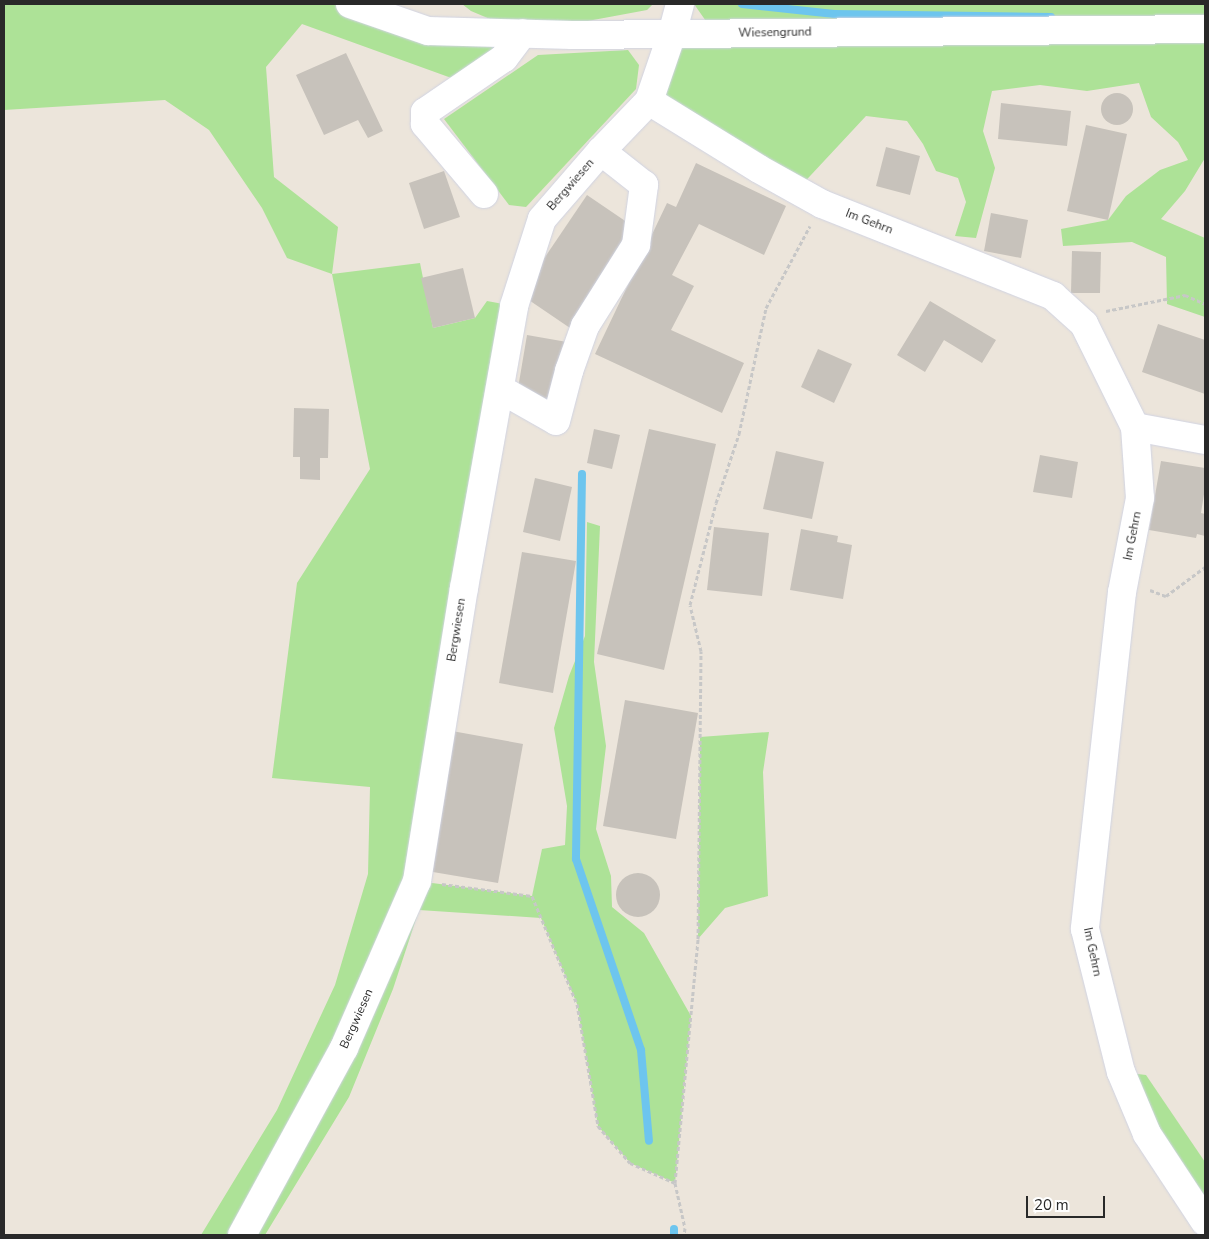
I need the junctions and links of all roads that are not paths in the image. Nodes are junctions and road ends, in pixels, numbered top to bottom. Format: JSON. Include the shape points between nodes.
{"nodes":[{"id":1,"x":350,"y":4,"type":"edge"},
{"id":2,"x":680,"y":4,"type":"edge"},
{"id":3,"x":1205,"y":30,"type":"edge"},
{"id":4,"x":523,"y":33,"type":"junction"},
{"id":5,"x":672,"y":34,"type":"junction"},
{"id":6,"x":649,"y":101,"type":"junction"},
{"id":7,"x":600,"y":151,"type":"junction"},
{"id":8,"x":484,"y":194,"type":"dead end"},
{"id":9,"x":500,"y":389,"type":"junction"},
{"id":10,"x":1135,"y":427,"type":"junction"},
{"id":11,"x":1205,"y":440,"type":"edge"},
{"id":12,"x":1205,"y":1222,"type":"edge"},
{"id":13,"x":242,"y":1235,"type":"edge"}],
"edges":[{"from":1,"to":4,"type":"street","name":"Wiesengrund","via":[[428,31]]},
{"from":2,"to":5,"type":"street","name":"Bergwiesen"},
{"from":3,"to":5,"type":"street","name":"Wiesengrund"},
{"from":4,"to":5,"type":"street","name":"Wiesengrund"},
{"from":4,"to":8,"type":"street","via":[[504,58],[424,112],[425,124]]},
{"from":5,"to":6,"type":"street","name":"Bergwiesen"},
{"from":6,"to":7,"type":"street","name":"Bergwiesen"},
{"from":6,"to":10,"type":"street","name":"Im Gehrn","via":[[822,204],[1053,296],[1084,324]]},
{"from":7,"to":9,"type":"street","name":"Bergwiesen","via":[[542,219],[514,306]]},
{"from":7,"to":9,"type":"street","via":[[644,185],[636,245],[585,326],[556,421]]},
{"from":9,"to":13,"type":"street","name":"Bergwiesen","via":[[417,881],[344,1048]]},
{"from":10,"to":11,"type":"street"},
{"from":10,"to":12,"type":"street","name":"Im Gehrn","via":[[1140,498],[1124,580],[1084,928],[1121,1072],[1147,1134]]}]}
